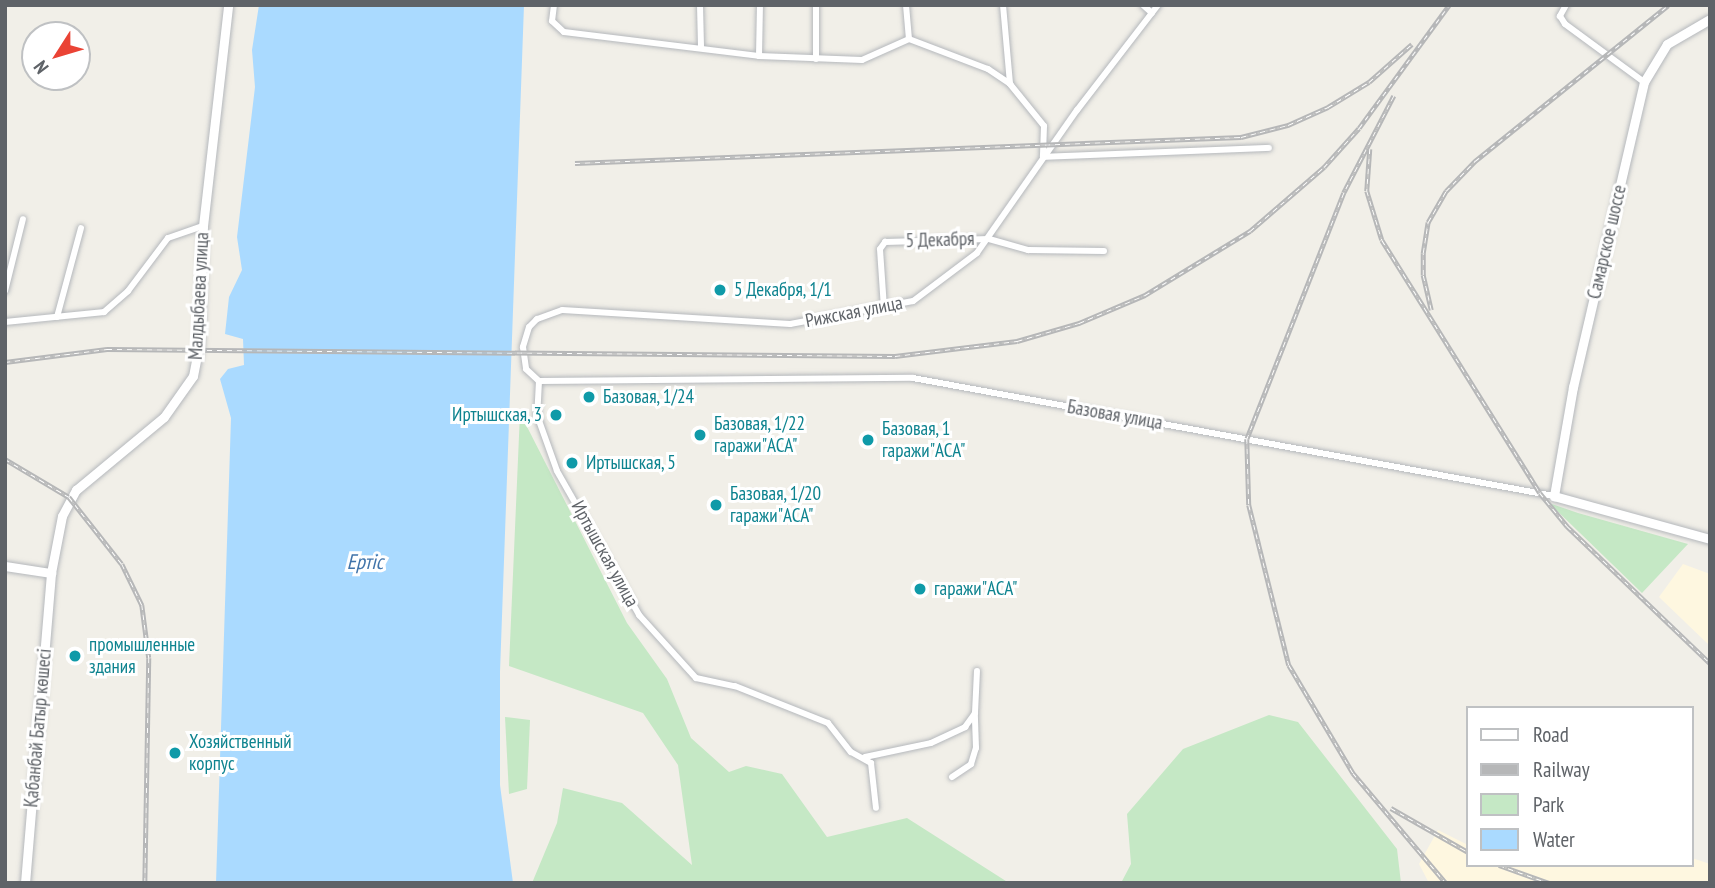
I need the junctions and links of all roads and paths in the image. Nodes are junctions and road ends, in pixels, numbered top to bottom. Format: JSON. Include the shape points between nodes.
{"nodes":[{"id":1,"x":228,"y":5,"type":"edge"},
{"id":2,"x":554,"y":5,"type":"edge"},
{"id":3,"x":700,"y":5,"type":"edge"},
{"id":4,"x":760,"y":5,"type":"edge"},
{"id":5,"x":817,"y":5,"type":"edge"},
{"id":6,"x":906,"y":5,"type":"edge"},
{"id":7,"x":1003,"y":5,"type":"edge"},
{"id":8,"x":1143,"y":5,"type":"edge"},
{"id":9,"x":1158,"y":5,"type":"edge"},
{"id":10,"x":1566,"y":5,"type":"edge"},
{"id":11,"x":1152,"y":13,"type":"junction"},
{"id":12,"x":1710,"y":19,"type":"edge"},
{"id":13,"x":909,"y":39,"type":"junction"},
{"id":14,"x":701,"y":47,"type":"junction"},
{"id":15,"x":759,"y":56,"type":"junction"},
{"id":16,"x":816,"y":59,"type":"junction"},
{"id":17,"x":1644,"y":82,"type":"junction"},
{"id":18,"x":1010,"y":84,"type":"junction"},
{"id":19,"x":1269,"y":148,"type":"dead end"},
{"id":20,"x":1043,"y":157,"type":"junction"},
{"id":21,"x":23,"y":219,"type":"dead end"},
{"id":22,"x":203,"y":226,"type":"junction"},
{"id":23,"x":81,"y":228,"type":"dead end"},
{"id":24,"x":989,"y":239,"type":"junction"},
{"id":25,"x":1104,"y":251,"type":"dead end"},
{"id":26,"x":5,"y":290,"type":"edge"},
{"id":27,"x":884,"y":308,"type":"junction"},
{"id":28,"x":57,"y":317,"type":"junction"},
{"id":29,"x":5,"y":322,"type":"edge"},
{"id":30,"x":539,"y":381,"type":"junction"},
{"id":31,"x":1554,"y":496,"type":"junction"},
{"id":32,"x":1710,"y":539,"type":"edge"},
{"id":33,"x":5,"y":566,"type":"edge"},
{"id":34,"x":51,"y":573,"type":"junction"},
{"id":35,"x":977,"y":671,"type":"dead end"},
{"id":36,"x":975,"y":713,"type":"junction"},
{"id":37,"x":865,"y":757,"type":"junction"},
{"id":38,"x":951,"y":777,"type":"dead end"},
{"id":39,"x":876,"y":808,"type":"dead end"},
{"id":40,"x":25,"y":883,"type":"edge"}],
"edges":[{"from":1,"to":22,"type":"main road","name":"Малдыбаева улица"},
{"from":2,"to":14,"type":"street","via":[[552,21],[564,33]]},
{"from":3,"to":14,"type":"street"},
{"from":4,"to":15,"type":"street"},
{"from":5,"to":16,"type":"street"},
{"from":6,"to":13,"type":"street"},
{"from":7,"to":18,"type":"street"},
{"from":8,"to":11,"type":"street"},
{"from":9,"to":11,"type":"street","name":"Рижская улица"},
{"from":10,"to":17,"type":"street","via":[[1560,16],[1564,24]]},
{"from":11,"to":20,"type":"street","name":"Рижская улица"},
{"from":12,"to":17,"type":"main road","name":"Самарское шоссе","via":[[1667,44]]},
{"from":13,"to":16,"type":"street","via":[[862,60]]},
{"from":13,"to":18,"type":"street","via":[[988,69]]},
{"from":14,"to":15,"type":"street"},
{"from":15,"to":16,"type":"street"},
{"from":17,"to":31,"type":"main road","name":"Самарское шоссе","via":[[1573,387]]},
{"from":18,"to":20,"type":"street","via":[[1044,126]]},
{"from":19,"to":20,"type":"street"},
{"from":20,"to":24,"type":"street","name":"Рижская улица"},
{"from":21,"to":26,"type":"street"},
{"from":22,"to":28,"type":"street","via":[[168,238],[128,291],[104,312]]},
{"from":22,"to":34,"type":"main road","name":"Малдыбаева улица","via":[[199,346],[193,376],[164,418],[69,497]]},
{"from":23,"to":28,"type":"street"},
{"from":24,"to":25,"type":"street","name":"5 Декабря","via":[[1028,250]]},
{"from":24,"to":27,"type":"street","name":"Рижская улица","via":[[945,280],[913,300]]},
{"from":24,"to":27,"type":"street","name":"5 Декабря","via":[[885,242],[880,248]]},
{"from":27,"to":30,"type":"street","name":"Рижская улица","via":[[790,324],[562,310],[537,318],[529,327],[524,358],[532,377]]},
{"from":28,"to":29,"type":"street"},
{"from":30,"to":31,"type":"street","name":"Базовая улица","via":[[912,378]]},
{"from":30,"to":37,"type":"street","name":"Иртышская улица","via":[[537,415],[557,471],[639,615],[696,678],[735,686],[828,723],[851,752]]},
{"from":31,"to":32,"type":"main road","name":"Базовая улица"},
{"from":33,"to":34,"type":"main road"},
{"from":34,"to":40,"type":"main road","name":"Қабанбай Батыр көшесі"},
{"from":35,"to":36,"type":"street"},
{"from":36,"to":37,"type":"street","via":[[951,737]]},
{"from":36,"to":38,"type":"street","via":[[976,748],[971,764]]},
{"from":37,"to":39,"type":"street","via":[[871,763]]}]}
